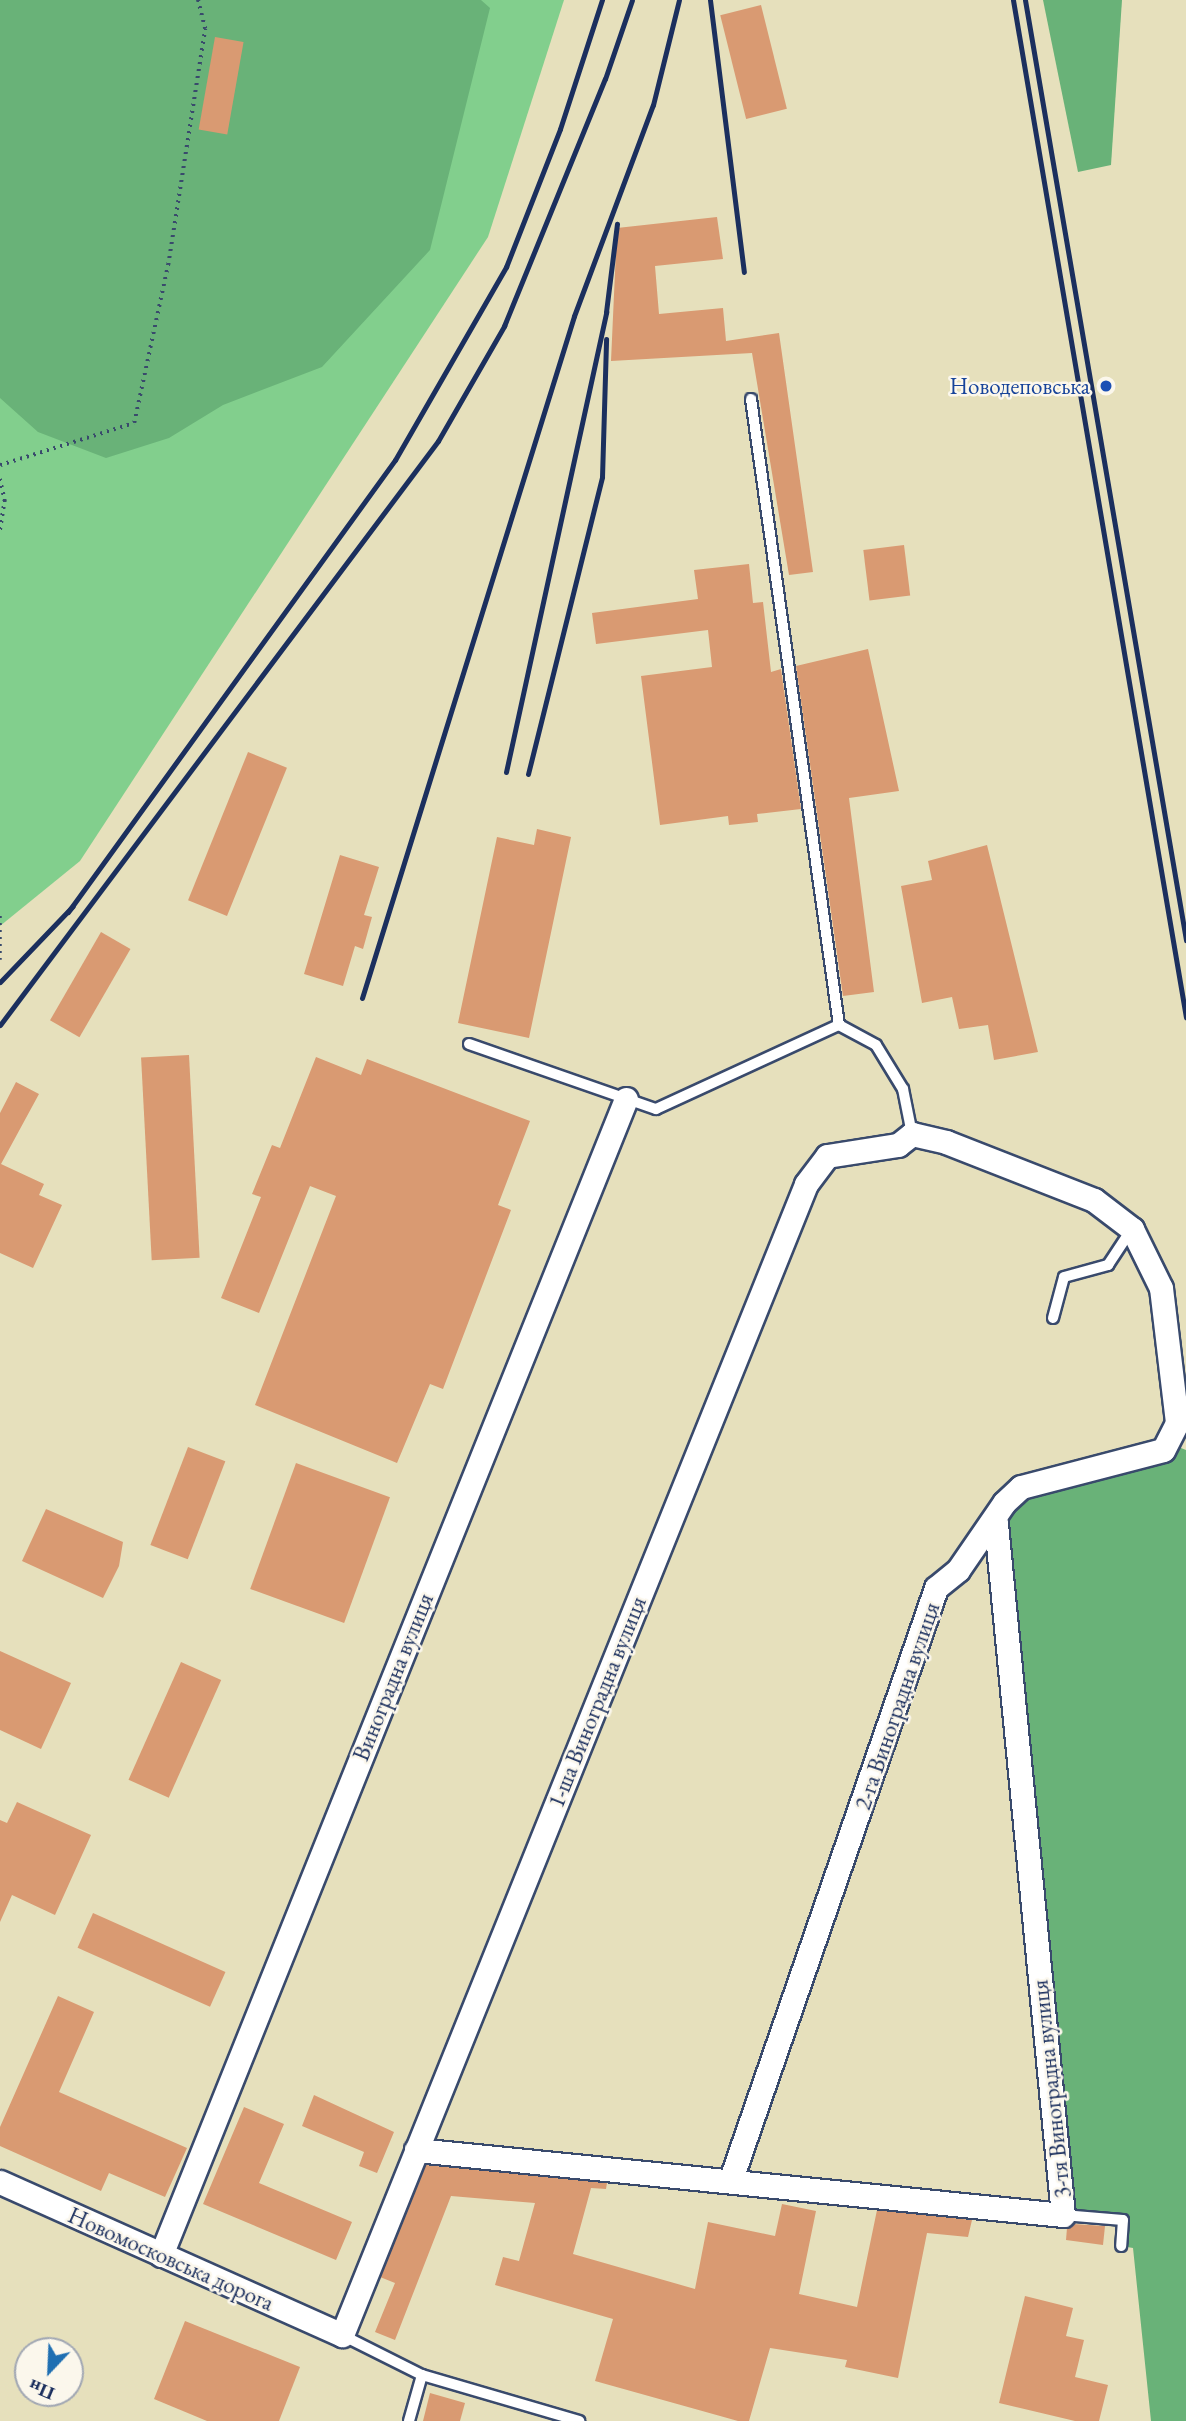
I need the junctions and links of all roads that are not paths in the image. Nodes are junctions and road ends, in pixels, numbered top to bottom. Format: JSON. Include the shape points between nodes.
{"nodes":[{"id":1,"x":751,"y":399,"type":"dead end"},
{"id":2,"x":839,"y":1025,"type":"junction"},
{"id":3,"x":469,"y":1044,"type":"dead end"},
{"id":4,"x":626,"y":1099,"type":"junction"},
{"id":5,"x":912,"y":1134,"type":"junction"},
{"id":6,"x":1132,"y":1229,"type":"junction"},
{"id":7,"x":1053,"y":1318,"type":"dead end"},
{"id":8,"x":996,"y":1524,"type":"dead end"},
{"id":9,"x":416,"y":2150,"type":"junction"},
{"id":10,"x":731,"y":2179,"type":"junction"},
{"id":11,"x":0,"y":2182,"type":"edge"},
{"id":12,"x":1063,"y":2215,"type":"junction"},
{"id":13,"x":1121,"y":2246,"type":"dead end"},
{"id":14,"x":161,"y":2255,"type":"junction"},
{"id":15,"x":342,"y":2335,"type":"junction"},
{"id":16,"x":422,"y":2375,"type":"junction"},
{"id":17,"x":409,"y":2421,"type":"edge"},
{"id":18,"x":579,"y":2421,"type":"edge"}],
"edges":[{"from":1,"to":2,"type":"lane"},
{"from":2,"to":4,"type":"lane","via":[[656,1109]]},
{"from":2,"to":5,"type":"lane","via":[[876,1045],[903,1088]]},
{"from":3,"to":4,"type":"lane"},
{"from":4,"to":14,"type":"street","name":"Виноградна вулиця"},
{"from":5,"to":6,"type":"street","name":"2-га Виноградна вулиця","via":[[946,1142],[1094,1200]]},
{"from":5,"to":9,"type":"street","name":"1-ша Виноградна вулиця","via":[[898,1144],[827,1156],[806,1184]]},
{"from":6,"to":7,"type":"lane","via":[[1108,1265],[1064,1277]]},
{"from":6,"to":10,"type":"street","name":"2-га Виноградна вулиця","via":[[1161,1288],[1177,1423],[1173,1437],[1163,1450],[1021,1487],[1004,1503],[958,1570],[936,1588]]},
{"from":8,"to":12,"type":"street","name":"3-тя Виноградна вулиця"},
{"from":9,"to":10,"type":"street","name":"3-тя Виноградна вулиця"},
{"from":9,"to":15,"type":"street","name":"1-ша Виноградна вулиця"},
{"from":10,"to":12,"type":"street","name":"3-тя Виноградна вулиця"},
{"from":11,"to":14,"type":"street","name":"Новомосковська дорога"},
{"from":12,"to":13,"type":"lane","via":[[1123,2220]]},
{"from":14,"to":15,"type":"street","name":"Новомосковська дорога"},
{"from":15,"to":16,"type":"lane"},
{"from":16,"to":17,"type":"lane"},
{"from":16,"to":18,"type":"lane"}]}
